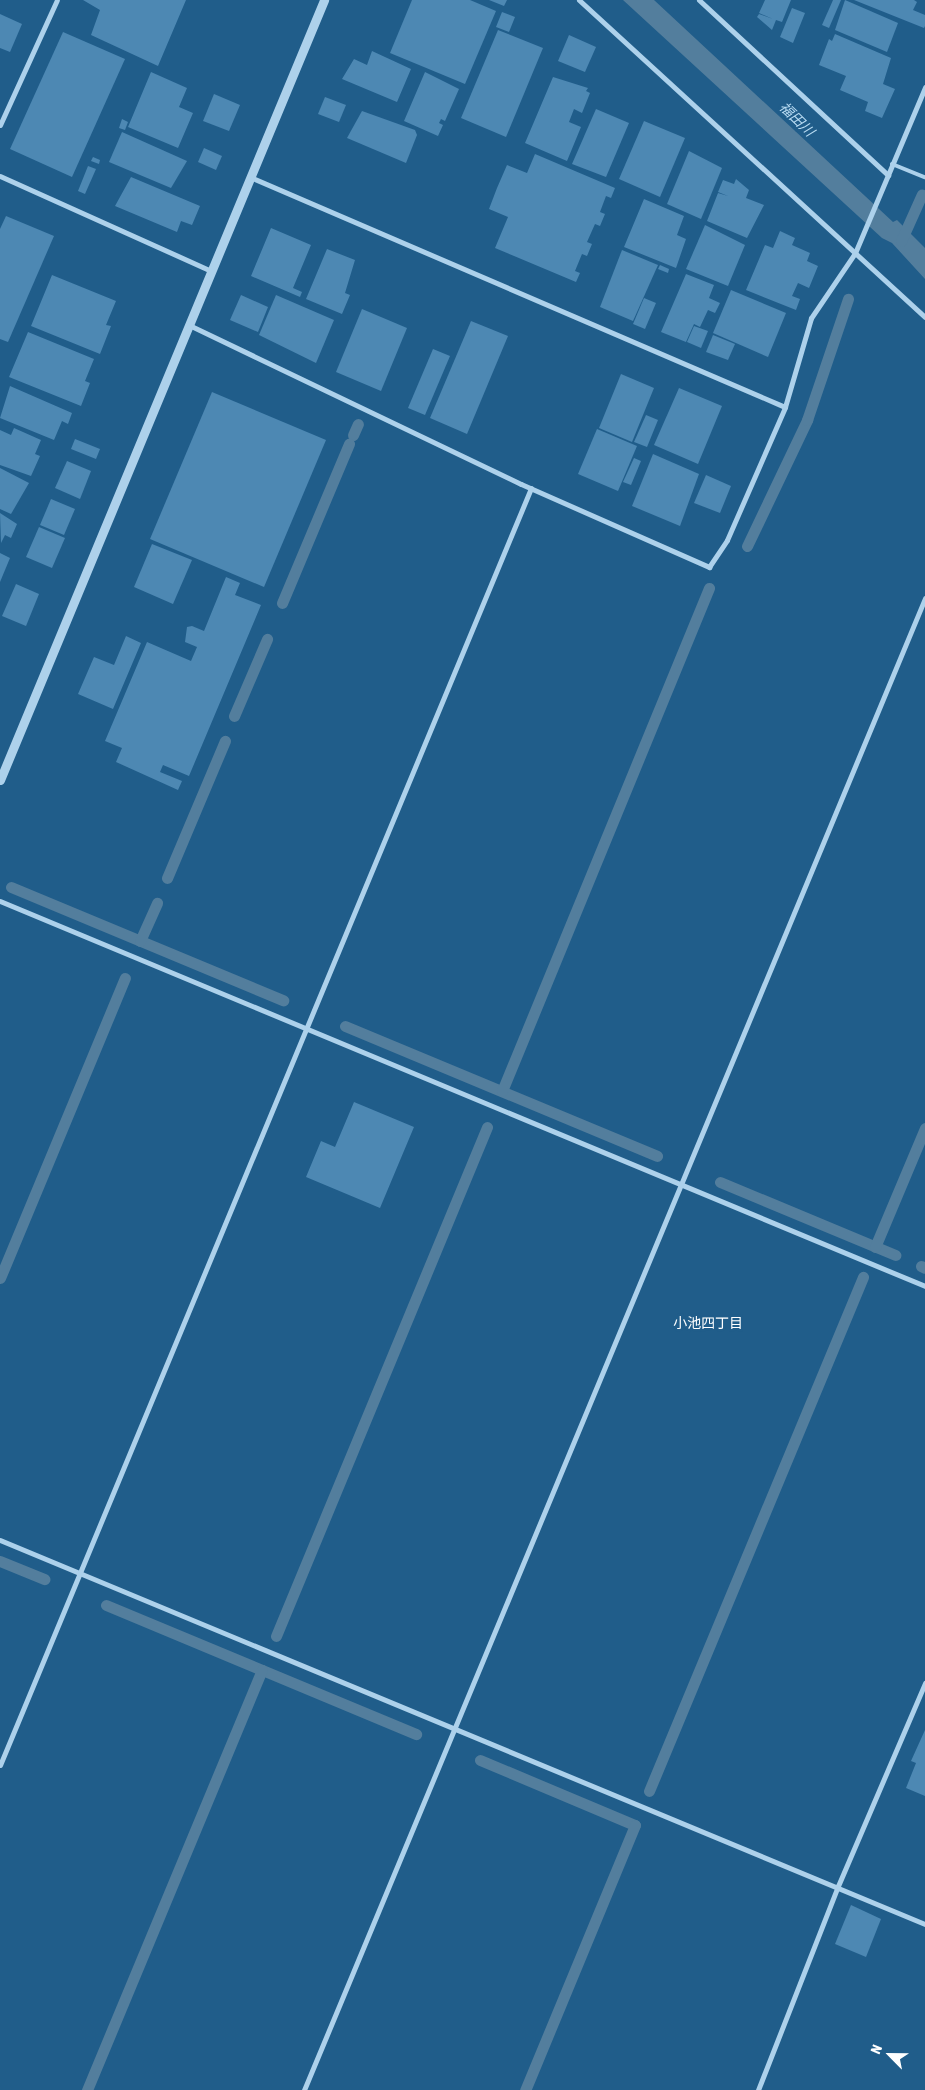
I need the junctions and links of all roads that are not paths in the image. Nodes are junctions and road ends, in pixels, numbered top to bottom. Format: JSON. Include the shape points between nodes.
{"nodes":[{"id":1,"x":57,"y":0,"type":"edge"},
{"id":2,"x":324,"y":0,"type":"edge"},
{"id":3,"x":579,"y":0,"type":"edge"},
{"id":4,"x":699,"y":0,"type":"edge"},
{"id":5,"x":925,"y":87,"type":"edge"},
{"id":6,"x":0,"y":125,"type":"edge"},
{"id":7,"x":892,"y":164,"type":"junction"},
{"id":8,"x":888,"y":175,"type":"junction"},
{"id":9,"x":0,"y":176,"type":"edge"},
{"id":10,"x":250,"y":177,"type":"junction"},
{"id":11,"x":925,"y":177,"type":"edge"},
{"id":12,"x":855,"y":253,"type":"junction"},
{"id":13,"x":211,"y":271,"type":"junction"},
{"id":14,"x":925,"y":317,"type":"edge"},
{"id":15,"x":189,"y":325,"type":"junction"},
{"id":16,"x":785,"y":407,"type":"junction"},
{"id":17,"x":531,"y":488,"type":"junction"},
{"id":18,"x":925,"y":598,"type":"edge"},
{"id":19,"x":0,"y":780,"type":"edge"},
{"id":20,"x":0,"y":901,"type":"edge"},
{"id":21,"x":306,"y":1028,"type":"junction"},
{"id":22,"x":681,"y":1184,"type":"junction"},
{"id":23,"x":925,"y":1286,"type":"edge"},
{"id":24,"x":0,"y":1540,"type":"edge"},
{"id":25,"x":80,"y":1573,"type":"junction"},
{"id":26,"x":925,"y":1683,"type":"edge"},
{"id":27,"x":455,"y":1728,"type":"junction"},
{"id":28,"x":0,"y":1764,"type":"edge"},
{"id":29,"x":838,"y":1886,"type":"junction"},
{"id":30,"x":925,"y":1924,"type":"edge"},
{"id":31,"x":304,"y":2090,"type":"edge"},
{"id":32,"x":758,"y":2090,"type":"edge"}],
"edges":[{"from":1,"to":6,"type":"street"},
{"from":2,"to":10,"type":"street"},
{"from":3,"to":12,"type":"street"},
{"from":4,"to":8,"type":"street"},
{"from":5,"to":7,"type":"street"},
{"from":7,"to":8,"type":"street"},
{"from":7,"to":11,"type":"lane"},
{"from":8,"to":12,"type":"street"},
{"from":9,"to":13,"type":"street"},
{"from":10,"to":13,"type":"street"},
{"from":10,"to":16,"type":"street"},
{"from":12,"to":14,"type":"street"},
{"from":12,"to":16,"type":"street","via":[[811,318]]},
{"from":13,"to":15,"type":"street"},
{"from":15,"to":17,"type":"street"},
{"from":15,"to":19,"type":"street"},
{"from":16,"to":17,"type":"street","via":[[727,540],[709,567]]},
{"from":17,"to":21,"type":"street"},
{"from":18,"to":22,"type":"street"},
{"from":20,"to":21,"type":"street"},
{"from":21,"to":22,"type":"street"},
{"from":21,"to":25,"type":"street"},
{"from":22,"to":23,"type":"street"},
{"from":22,"to":27,"type":"street"},
{"from":24,"to":25,"type":"street"},
{"from":25,"to":27,"type":"street"},
{"from":25,"to":28,"type":"street"},
{"from":26,"to":29,"type":"street"},
{"from":27,"to":29,"type":"street"},
{"from":27,"to":31,"type":"street"},
{"from":29,"to":30,"type":"street"},
{"from":29,"to":32,"type":"street"}]}
